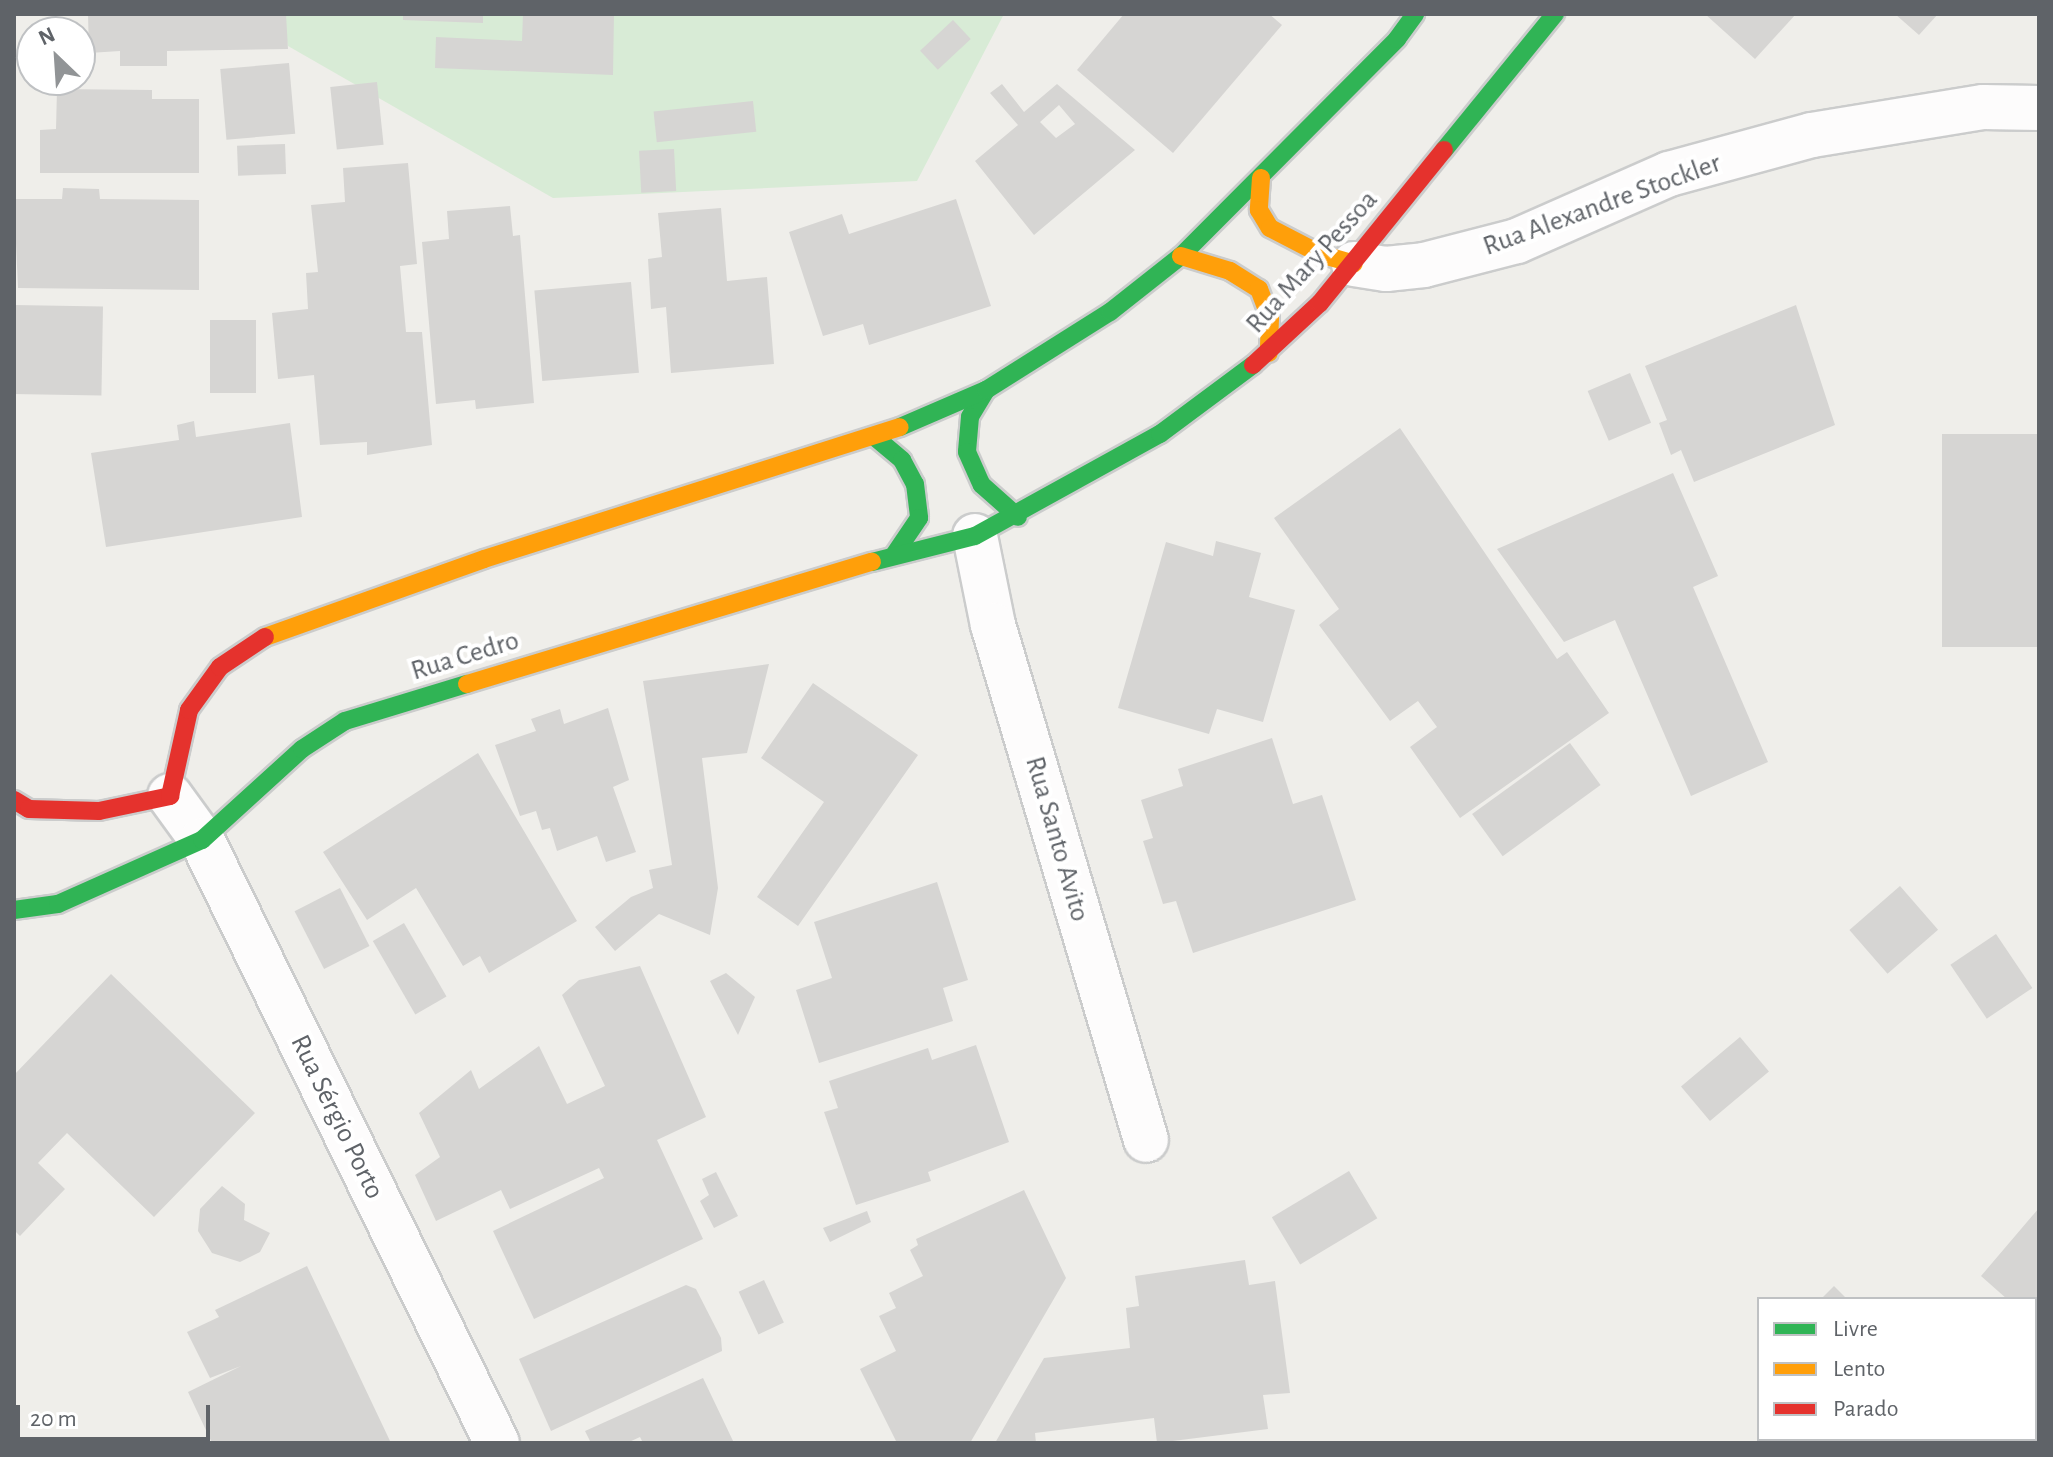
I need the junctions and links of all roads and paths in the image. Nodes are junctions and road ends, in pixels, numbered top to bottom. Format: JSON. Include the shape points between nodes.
{"nodes":[{"id":1,"x":1415,"y":14,"type":"edge"},
{"id":2,"x":1555,"y":14,"type":"edge"},
{"id":3,"x":2039,"y":108,"type":"edge"},
{"id":4,"x":1261,"y":178,"type":"junction"},
{"id":5,"x":1181,"y":256,"type":"junction"},
{"id":6,"x":1354,"y":264,"type":"junction"},
{"id":7,"x":1269,"y":353,"type":"junction"},
{"id":8,"x":986,"y":390,"type":"junction"},
{"id":9,"x":876,"y":438,"type":"junction"},
{"id":10,"x":1018,"y":517,"type":"junction"},
{"id":11,"x":975,"y":536,"type":"junction"},
{"id":12,"x":894,"y":555,"type":"junction"},
{"id":13,"x":170,"y":796,"type":"junction"},
{"id":14,"x":14,"y":800,"type":"edge"},
{"id":15,"x":202,"y":840,"type":"junction"},
{"id":16,"x":14,"y":910,"type":"edge"},
{"id":17,"x":1146,"y":1140,"type":"dead end"},
{"id":18,"x":497,"y":1443,"type":"edge"}],
"edges":[{"from":1,"to":4,"type":"street"},
{"from":2,"to":6,"type":"street","name":"Rua Mary Pessoa"},
{"from":3,"to":6,"type":"street","name":"Rua Alexandre Stockler","via":[[1983,107],[1812,135],[1669,174],[1517,241],[1424,265],[1386,269]]},
{"from":4,"to":5,"type":"street"},
{"from":4,"to":6,"type":"street","via":[[1259,210],[1270,228],[1320,254]]},
{"from":5,"to":7,"type":"street","via":[[1230,271],[1259,289],[1270,318]]},
{"from":5,"to":8,"type":"street","via":[[1110,312]]},
{"from":6,"to":7,"type":"street","name":"Rua Mary Pessoa"},
{"from":7,"to":10,"type":"street","name":"Rua Mary Pessoa","via":[[1160,434]]},
{"from":8,"to":9,"type":"street"},
{"from":8,"to":10,"type":"street","via":[[970,417],[967,452],[982,485]]},
{"from":9,"to":12,"type":"street","via":[[902,460],[915,484],[919,518]]},
{"from":9,"to":13,"type":"street","via":[[484,559],[262,638],[220,667],[189,710]]},
{"from":10,"to":11,"type":"street","name":"Rua Mary Pessoa"},
{"from":11,"to":12,"type":"street","name":"Rua Cedro"},
{"from":11,"to":17,"type":"street","name":"Rua Santo Avito","via":[[993,625]]},
{"from":12,"to":15,"type":"street","name":"Rua Cedro","via":[[345,721],[302,749]]},
{"from":13,"to":14,"type":"street","via":[[99,811],[29,809]]},
{"from":13,"to":15,"type":"street","name":"Rua Sérgio Porto"},
{"from":15,"to":16,"type":"street","name":"Rua Cedro","via":[[58,904]]},
{"from":15,"to":18,"type":"street","name":"Rua Sérgio Porto"}]}
